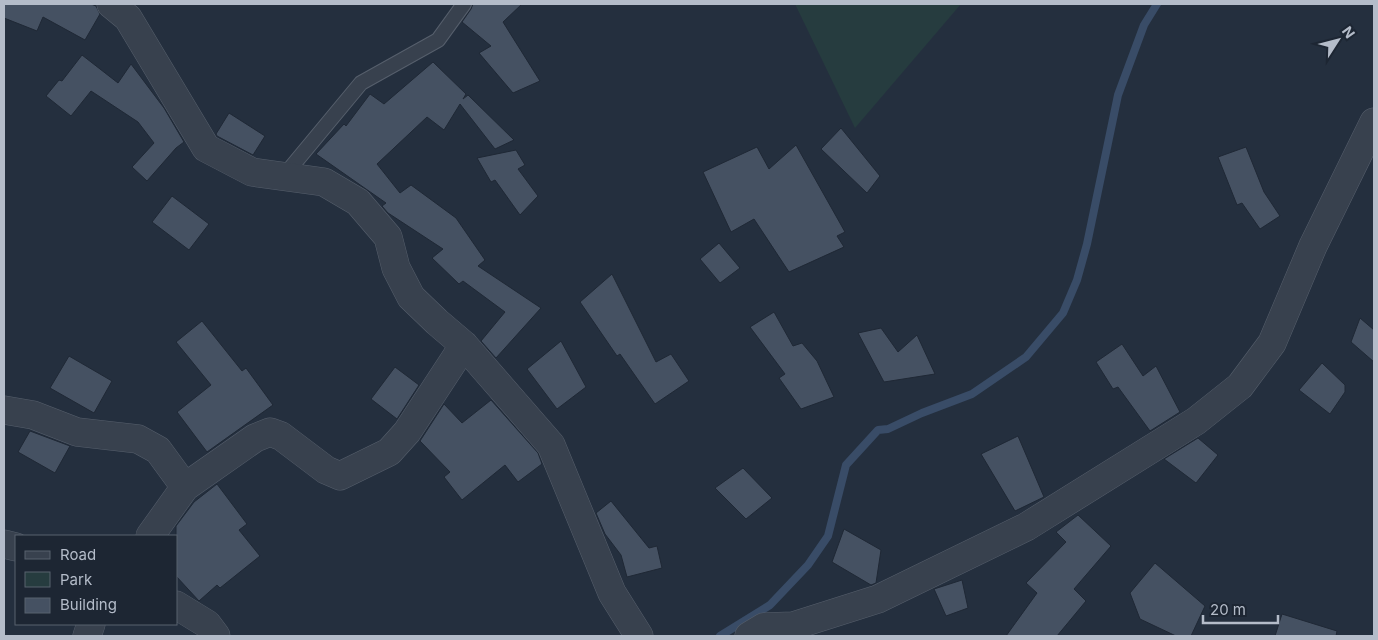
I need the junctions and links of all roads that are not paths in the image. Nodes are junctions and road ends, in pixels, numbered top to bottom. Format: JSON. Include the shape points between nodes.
{"nodes":[{"id":1,"x":110,"y":4,"type":"edge"},
{"id":2,"x":464,"y":4,"type":"edge"},
{"id":3,"x":1374,"y":122,"type":"edge"},
{"id":4,"x":283,"y":177,"type":"junction"},
{"id":5,"x":464,"y":344,"type":"junction"},
{"id":6,"x":4,"y":410,"type":"edge"},
{"id":7,"x":185,"y":487,"type":"junction"},
{"id":8,"x":151,"y":535,"type":"edge"},
{"id":9,"x":178,"y":606,"type":"edge"},
{"id":10,"x":216,"y":636,"type":"edge"},
{"id":11,"x":640,"y":636,"type":"edge"},
{"id":12,"x":749,"y":636,"type":"edge"}],
"edges":[{"from":1,"to":4,"type":"street","via":[[128,18],[206,148],[252,172]]},
{"from":2,"to":4,"type":"lane","via":[[438,40],[361,83]]},
{"from":3,"to":12,"type":"street","via":[[1313,246],[1272,343],[1240,386],[1196,421],[1026,527],[878,599],[794,626],[764,626]]},
{"from":4,"to":5,"type":"street","via":[[324,182],[358,202],[388,237],[396,268],[411,297]]},
{"from":5,"to":7,"type":"street","via":[[407,432],[389,452],[340,476],[270,432],[256,438]]},
{"from":5,"to":11,"type":"street","via":[[551,445],[612,593]]},
{"from":6,"to":7,"type":"street","via":[[32,415],[77,432],[138,439],[158,450]]},
{"from":7,"to":8,"type":"street"},
{"from":9,"to":10,"type":"street","via":[[207,624]]}]}
